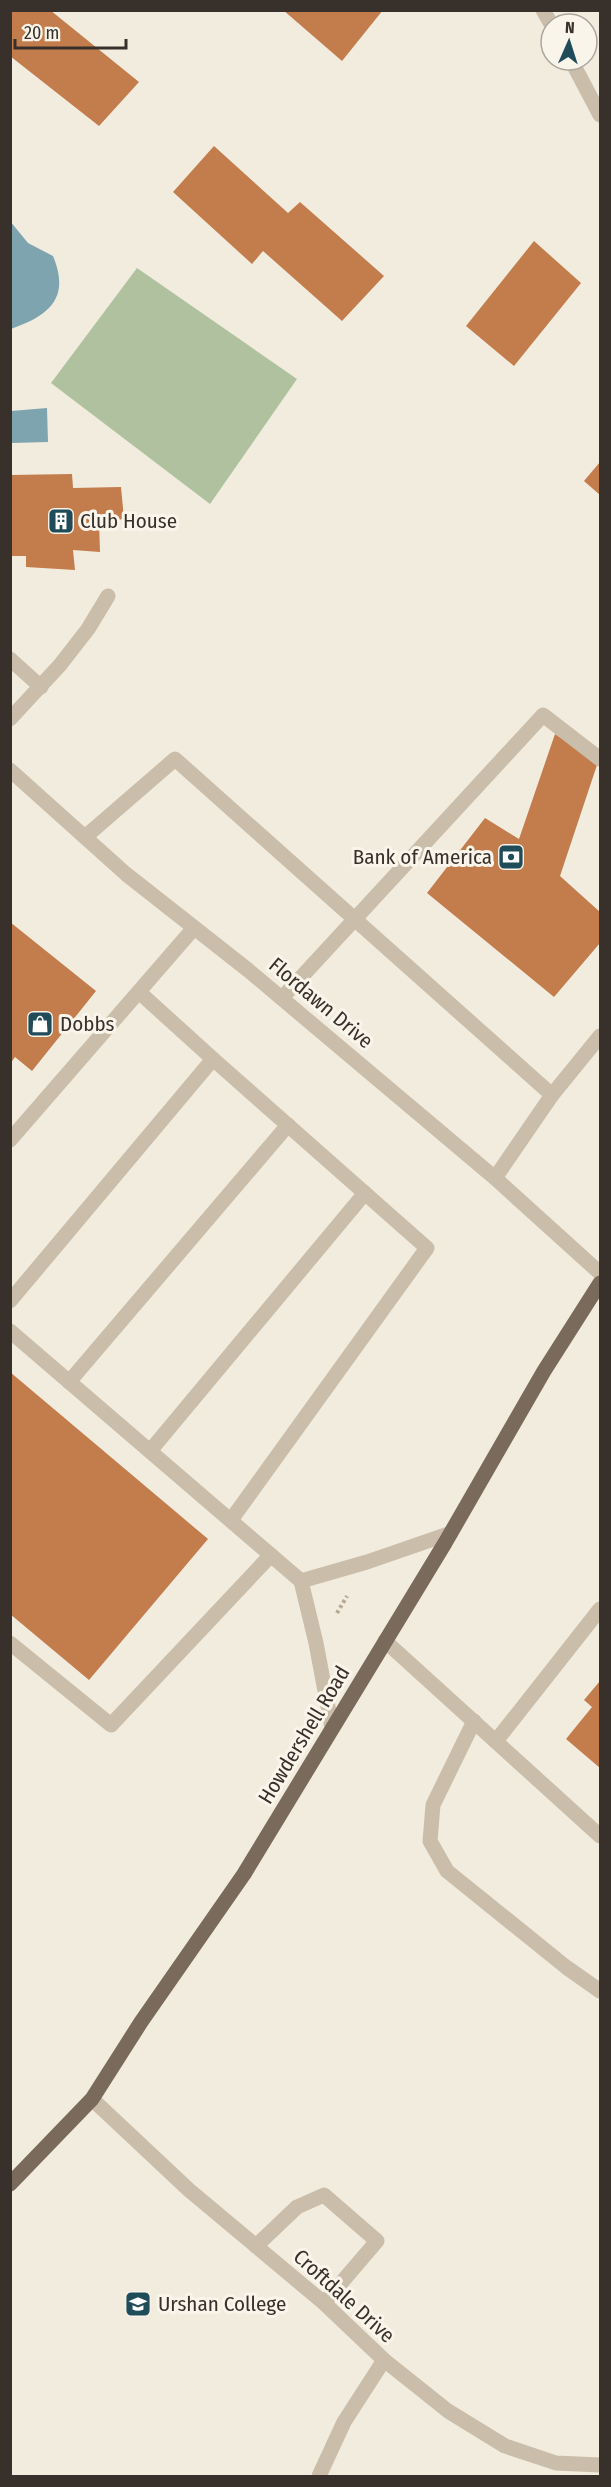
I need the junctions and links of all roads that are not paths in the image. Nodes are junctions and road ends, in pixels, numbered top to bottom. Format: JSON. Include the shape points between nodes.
{"nodes":[{"id":1,"x":577,"y":72,"type":"edge"},
{"id":2,"x":600,"y":115,"type":"edge"},
{"id":3,"x":108,"y":596,"type":"dead end"},
{"id":4,"x":10,"y":659,"type":"edge"},
{"id":5,"x":41,"y":687,"type":"junction"},
{"id":6,"x":10,"y":719,"type":"edge"},
{"id":7,"x":600,"y":759,"type":"edge"},
{"id":8,"x":10,"y":770,"type":"edge"},
{"id":9,"x":85,"y":837,"type":"junction"},
{"id":10,"x":355,"y":920,"type":"junction"},
{"id":11,"x":194,"y":928,"type":"junction"},
{"id":12,"x":139,"y":992,"type":"junction"},
{"id":13,"x":282,"y":998,"type":"junction"},
{"id":14,"x":600,"y":1036,"type":"edge"},
{"id":15,"x":213,"y":1059,"type":"junction"},
{"id":16,"x":552,"y":1095,"type":"junction"},
{"id":17,"x":288,"y":1125,"type":"junction"},
{"id":18,"x":10,"y":1140,"type":"edge"},
{"id":19,"x":495,"y":1178,"type":"junction"},
{"id":20,"x":365,"y":1193,"type":"junction"},
{"id":21,"x":600,"y":1274,"type":"edge"},
{"id":22,"x":600,"y":1283,"type":"edge"},
{"id":23,"x":10,"y":1301,"type":"edge"},
{"id":24,"x":10,"y":1331,"type":"edge"},
{"id":25,"x":69,"y":1382,"type":"junction"},
{"id":26,"x":150,"y":1451,"type":"junction"},
{"id":27,"x":231,"y":1521,"type":"junction"},
{"id":28,"x":450,"y":1533,"type":"junction"},
{"id":29,"x":271,"y":1555,"type":"junction"},
{"id":30,"x":301,"y":1581,"type":"junction"},
{"id":31,"x":600,"y":1609,"type":"edge"},
{"id":32,"x":385,"y":1641,"type":"junction"},
{"id":33,"x":10,"y":1642,"type":"edge"},
{"id":34,"x":474,"y":1721,"type":"junction"},
{"id":35,"x":332,"y":1728,"type":"junction"},
{"id":36,"x":496,"y":1741,"type":"junction"},
{"id":37,"x":600,"y":1836,"type":"edge"},
{"id":38,"x":600,"y":1991,"type":"edge"},
{"id":39,"x":92,"y":2099,"type":"junction"},
{"id":40,"x":10,"y":2184,"type":"edge"},
{"id":41,"x":256,"y":2246,"type":"junction"},
{"id":42,"x":324,"y":2303,"type":"junction"},
{"id":43,"x":384,"y":2360,"type":"junction"},
{"id":44,"x":600,"y":2465,"type":"edge"},
{"id":45,"x":319,"y":2476,"type":"edge"}],
"edges":[{"from":1,"to":2,"type":"street"},
{"from":3,"to":5,"type":"street","via":[[88,629]]},
{"from":4,"to":5,"type":"street"},
{"from":5,"to":6,"type":"street"},
{"from":7,"to":10,"type":"street","via":[[543,715]]},
{"from":8,"to":9,"type":"street","name":"Flordawn Drive"},
{"from":9,"to":10,"type":"street","via":[[175,759]]},
{"from":9,"to":11,"type":"street","name":"Flordawn Drive"},
{"from":10,"to":13,"type":"street"},
{"from":10,"to":16,"type":"street"},
{"from":11,"to":12,"type":"street"},
{"from":11,"to":13,"type":"street","name":"Flordawn Drive"},
{"from":12,"to":15,"type":"street"},
{"from":12,"to":18,"type":"street"},
{"from":13,"to":19,"type":"street","name":"Flordawn Drive"},
{"from":14,"to":16,"type":"street"},
{"from":15,"to":17,"type":"street"},
{"from":15,"to":23,"type":"street"},
{"from":16,"to":19,"type":"street"},
{"from":17,"to":20,"type":"street"},
{"from":17,"to":25,"type":"street"},
{"from":19,"to":21,"type":"street","name":"Flordawn Drive"},
{"from":20,"to":26,"type":"street"},
{"from":20,"to":27,"type":"street","via":[[427,1248]]},
{"from":22,"to":28,"type":"main road","name":"Howdershell Road"},
{"from":24,"to":25,"type":"street"},
{"from":25,"to":26,"type":"street"},
{"from":26,"to":27,"type":"street"},
{"from":27,"to":29,"type":"street"},
{"from":28,"to":30,"type":"street"},
{"from":28,"to":32,"type":"main road","name":"Howdershell Road"},
{"from":29,"to":30,"type":"street"},
{"from":29,"to":33,"type":"street","via":[[111,1725]]},
{"from":30,"to":35,"type":"street"},
{"from":31,"to":36,"type":"street"},
{"from":32,"to":34,"type":"street"},
{"from":32,"to":35,"type":"main road","name":"Howdershell Road"},
{"from":34,"to":36,"type":"street"},
{"from":34,"to":38,"type":"street","via":[[433,1805],[430,1841],[447,1871]]},
{"from":35,"to":39,"type":"main road","name":"Howdershell Road","via":[[244,1874]]},
{"from":36,"to":37,"type":"street"},
{"from":39,"to":40,"type":"main road","name":"Howdershell Road"},
{"from":39,"to":41,"type":"street","name":"Croftdale Drive","via":[[189,2190]]},
{"from":41,"to":42,"type":"street","name":"Croftdale Drive"},
{"from":41,"to":42,"type":"street","via":[[297,2207],[324,2195],[378,2241]]},
{"from":42,"to":43,"type":"street","name":"Croftdale Drive"},
{"from":43,"to":44,"type":"street","name":"Croftdale Drive","via":[[448,2411],[505,2446],[556,2463]]},
{"from":43,"to":45,"type":"street","via":[[344,2422]]}]}
